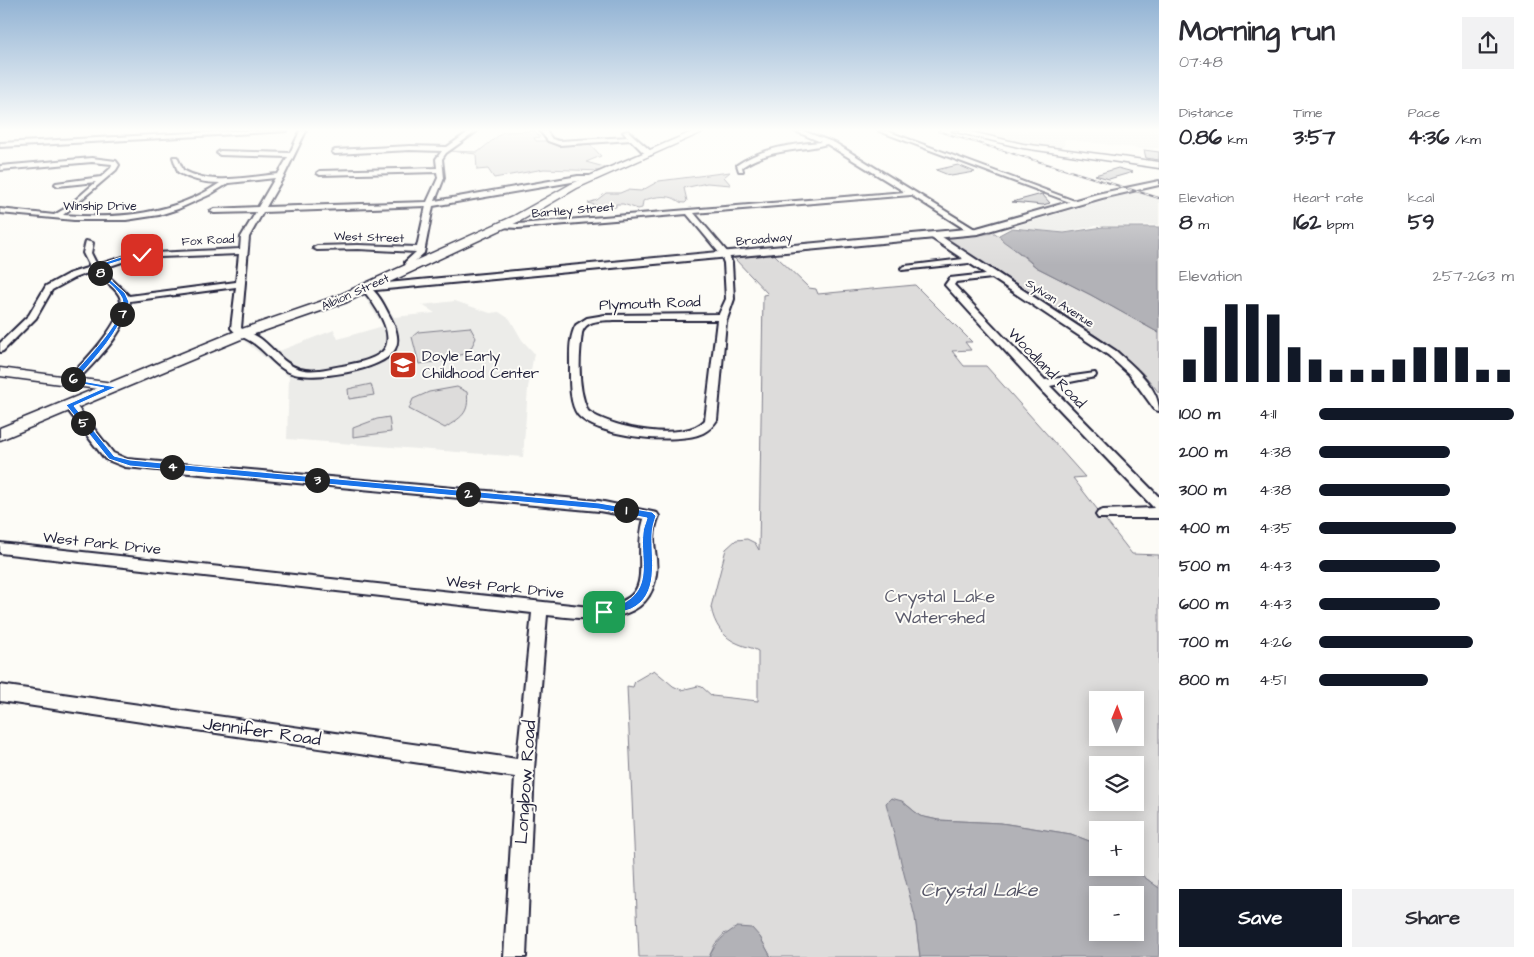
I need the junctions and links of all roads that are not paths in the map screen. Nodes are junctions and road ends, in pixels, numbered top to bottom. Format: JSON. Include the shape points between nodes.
{"nodes":[{"id":1,"x":106,"y":176,"type":"edge"},
{"id":2,"x":187,"y":176,"type":"edge"},
{"id":3,"x":281,"y":176,"type":"joint"},
{"id":4,"x":441,"y":176,"type":"edge"},
{"id":5,"x":597,"y":176,"type":"edge"},
{"id":6,"x":884,"y":176,"type":"edge"},
{"id":7,"x":1003,"y":176,"type":"edge"},
{"id":8,"x":592,"y":178,"type":"junction"},
{"id":9,"x":102,"y":179,"type":"junction"},
{"id":10,"x":227,"y":181,"type":"junction"},
{"id":11,"x":1159,"y":183,"type":"edge"},
{"id":12,"x":58,"y":184,"type":"dead end"},
{"id":13,"x":912,"y":193,"type":"junction"},
{"id":14,"x":1077,"y":203,"type":"junction"},
{"id":15,"x":430,"y":204,"type":"junction"},
{"id":16,"x":261,"y":209,"type":"junction"},
{"id":17,"x":0,"y":211,"type":"edge"},
{"id":18,"x":214,"y":211,"type":"dead end"},
{"id":19,"x":689,"y":212,"type":"junction"},
{"id":20,"x":55,"y":217,"type":"junction"},
{"id":21,"x":505,"y":225,"type":"junction"},
{"id":22,"x":974,"y":231,"type":"junction"},
{"id":23,"x":933,"y":235,"type":"junction"},
{"id":24,"x":89,"y":243,"type":"dead end"},
{"id":25,"x":317,"y":248,"type":"dead end"},
{"id":26,"x":243,"y":251,"type":"junction"},
{"id":27,"x":420,"y":251,"type":"junction"},
{"id":28,"x":725,"y":255,"type":"junction"},
{"id":29,"x":434,"y":256,"type":"junction"},
{"id":30,"x":971,"y":260,"type":"junction"},
{"id":31,"x":94,"y":267,"type":"junction"},
{"id":32,"x":410,"y":267,"type":"junction"},
{"id":33,"x":905,"y":268,"type":"dead end"},
{"id":34,"x":995,"y":275,"type":"junction"},
{"id":35,"x":239,"y":286,"type":"junction"},
{"id":36,"x":365,"y":288,"type":"junction"},
{"id":37,"x":126,"y":302,"type":"junction"},
{"id":38,"x":723,"y":317,"type":"junction"},
{"id":39,"x":241,"y":334,"type":"junction"},
{"id":40,"x":0,"y":350,"type":"edge"},
{"id":41,"x":0,"y":372,"type":"edge"},
{"id":42,"x":1091,"y":375,"type":"dead end"},
{"id":43,"x":71,"y":381,"type":"junction"},
{"id":44,"x":1041,"y":384,"type":"junction"},
{"id":45,"x":112,"y":387,"type":"junction"},
{"id":46,"x":70,"y":405,"type":"junction"},
{"id":47,"x":1159,"y":408,"type":"edge"},
{"id":48,"x":0,"y":434,"type":"edge"},
{"id":49,"x":1159,"y":505,"type":"edge"},
{"id":50,"x":1159,"y":513,"type":"edge"},
{"id":51,"x":1103,"y":515,"type":"dead end"},
{"id":52,"x":0,"y":548,"type":"edge"},
{"id":53,"x":540,"y":607,"type":"junction"},
{"id":54,"x":0,"y":693,"type":"edge"},
{"id":55,"x":525,"y":769,"type":"junction"},
{"id":56,"x":514,"y":957,"type":"edge"}],
"edges":[{"from":1,"to":9,"type":"street","name":"Winship Drive"},
{"from":2,"to":10,"type":"street"},
{"from":3,"to":10,"type":"street"},
{"from":3,"to":16,"type":"street"},
{"from":4,"to":15,"type":"street"},
{"from":5,"to":8,"type":"main road","name":"Albion Street"},
{"from":6,"to":13,"type":"street"},
{"from":7,"to":14,"type":"street"},
{"from":8,"to":15,"type":"street"},
{"from":8,"to":21,"type":"main road","name":"Albion Street"},
{"from":9,"to":12,"type":"street"},
{"from":9,"to":20,"type":"street","name":"Winship Drive"},
{"from":10,"to":20,"type":"street","name":"Winship Drive","via":[[179,206],[143,217],[115,220]]},
{"from":11,"to":14,"type":"street","name":"Broadway"},
{"from":13,"to":19,"type":"street","name":"Bartley Street"},
{"from":13,"to":22,"type":"street"},
{"from":14,"to":22,"type":"street","name":"Broadway"},
{"from":15,"to":16,"type":"street"},
{"from":15,"to":27,"type":"street"},
{"from":16,"to":18,"type":"street"},
{"from":16,"to":26,"type":"street","via":[[247,232]]},
{"from":17,"to":20,"type":"street","name":"Winship Drive"},
{"from":19,"to":21,"type":"street","name":"Bartley Street"},
{"from":19,"to":28,"type":"street"},
{"from":21,"to":29,"type":"main road","name":"Albion Street"},
{"from":22,"to":23,"type":"street","name":"Broadway"},
{"from":23,"to":28,"type":"street","name":"Broadway"},
{"from":23,"to":30,"type":"street","name":"Sylvan Avenue"},
{"from":24,"to":31,"type":"street","via":[[88,255]]},
{"from":25,"to":27,"type":"street","name":"West Street"},
{"from":26,"to":31,"type":"street","name":"Fox Road","via":[[133,256]]},
{"from":26,"to":35,"type":"street"},
{"from":27,"to":29,"type":"street","name":"West Street"},
{"from":27,"to":32,"type":"street","via":[[409,262]]},
{"from":28,"to":36,"type":"street","name":"Broadway"},
{"from":28,"to":38,"type":"street","name":"Plymouth Road","via":[[730,303]]},
{"from":29,"to":32,"type":"main road","name":"Albion Street"},
{"from":30,"to":33,"type":"street"},
{"from":30,"to":34,"type":"street","name":"Sylvan Avenue"},
{"from":31,"to":37,"type":"street","via":[[120,291]]},
{"from":31,"to":40,"type":"street","name":"Fox Road","via":[[49,288],[33,316]]},
{"from":32,"to":36,"type":"main road","name":"Albion Street"},
{"from":34,"to":44,"type":"street","name":"Woodland Road","via":[[953,280],[949,285]]},
{"from":34,"to":47,"type":"street","name":"Sylvan Avenue","via":[[1120,359]]},
{"from":35,"to":37,"type":"street"},
{"from":35,"to":39,"type":"street","via":[[236,326]]},
{"from":36,"to":39,"type":"main road","name":"Albion Street","via":[[320,308]]},
{"from":36,"to":39,"type":"street","via":[[372,292],[392,331],[386,354],[380,360],[310,374],[298,373],[252,338]]},
{"from":37,"to":43,"type":"street","via":[[108,339]]},
{"from":38,"to":38,"type":"street","name":"Plymouth Road","via":[[713,410],[706,426],[682,434],[618,429],[597,424],[580,410],[576,341],[577,330],[583,323],[614,317]]},
{"from":39,"to":45,"type":"main road","name":"Albion Street"},
{"from":41,"to":43,"type":"main road"},
{"from":42,"to":44,"type":"street"},
{"from":43,"to":45,"type":"main road"},
{"from":44,"to":49,"type":"street","name":"Woodland Road"},
{"from":45,"to":46,"type":"main road","name":"Albion Street"},
{"from":46,"to":48,"type":"main road","name":"Albion Street"},
{"from":46,"to":53,"type":"street","name":"West Park Drive","via":[[109,456],[125,462],[599,506],[652,516],[647,539],[649,575],[635,601],[621,609],[604,612]]},
{"from":50,"to":51,"type":"street"},
{"from":52,"to":53,"type":"street","name":"West Park Drive"},
{"from":53,"to":55,"type":"street","name":"Longbow Road"},
{"from":54,"to":55,"type":"street","name":"Jennifer Road"},
{"from":55,"to":56,"type":"street","name":"Longbow Road"}]}
